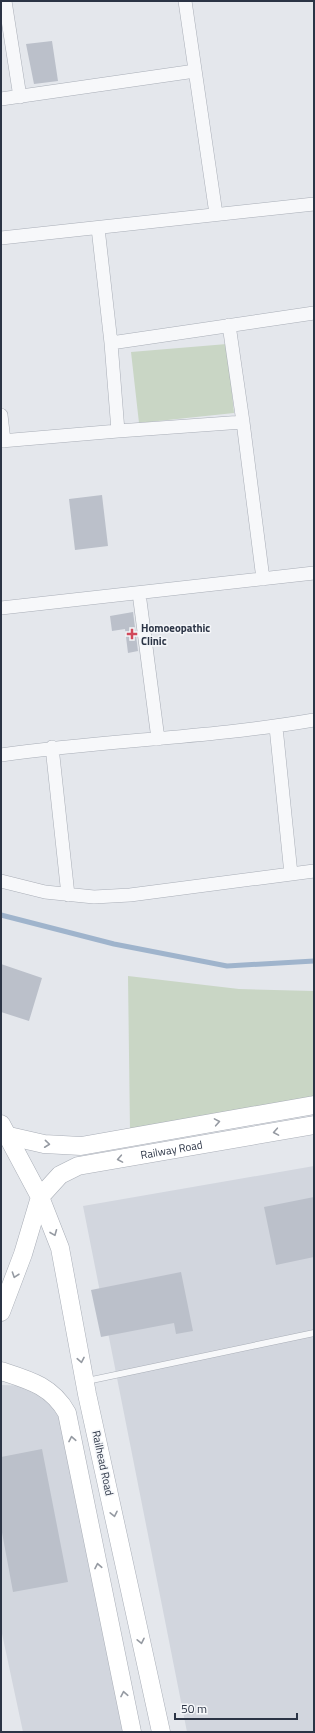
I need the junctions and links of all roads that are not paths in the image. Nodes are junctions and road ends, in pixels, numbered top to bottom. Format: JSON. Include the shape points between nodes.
{"nodes":[{"id":1,"x":6,"y":1,"type":"edge"},
{"id":2,"x":185,"y":1,"type":"edge"},
{"id":3,"x":195,"y":71,"type":"junction"},
{"id":4,"x":20,"y":98,"type":"junction"},
{"id":5,"x":1,"y":99,"type":"edge"},
{"id":6,"x":314,"y":204,"type":"edge"},
{"id":7,"x":216,"y":214,"type":"junction"},
{"id":8,"x":98,"y":228,"type":"junction"},
{"id":9,"x":1,"y":238,"type":"edge"},
{"id":10,"x":314,"y":313,"type":"edge"},
{"id":11,"x":229,"y":325,"type":"junction"},
{"id":12,"x":111,"y":343,"type":"junction"},
{"id":13,"x":1,"y":415,"type":"edge"},
{"id":14,"x":243,"y":422,"type":"junction"},
{"id":15,"x":118,"y":431,"type":"junction"},
{"id":16,"x":3,"y":441,"type":"edge"},
{"id":17,"x":314,"y":573,"type":"edge"},
{"id":18,"x":263,"y":579,"type":"junction"},
{"id":19,"x":139,"y":593,"type":"junction"},
{"id":20,"x":1,"y":608,"type":"edge"},
{"id":21,"x":314,"y":720,"type":"edge"},
{"id":22,"x":276,"y":727,"type":"junction"},
{"id":23,"x":158,"y":739,"type":"junction"},
{"id":24,"x":52,"y":748,"type":"junction"},
{"id":25,"x":1,"y":755,"type":"edge"},
{"id":26,"x":314,"y":871,"type":"edge"},
{"id":27,"x":291,"y":874,"type":"junction"},
{"id":28,"x":1,"y":881,"type":"edge"},
{"id":29,"x":68,"y":895,"type":"junction"},
{"id":30,"x":314,"y":1105,"type":"edge"},
{"id":31,"x":314,"y":1125,"type":"edge"},
{"id":32,"x":192,"y":1126,"type":"junction"},
{"id":33,"x":5,"y":1130,"type":"edge"},
{"id":34,"x":196,"y":1146,"type":"junction"},
{"id":35,"x":40,"y":1197,"type":"junction"},
{"id":36,"x":1,"y":1312,"type":"edge"},
{"id":37,"x":314,"y":1333,"type":"edge"},
{"id":38,"x":1,"y":1371,"type":"edge"},
{"id":39,"x":85,"y":1381,"type":"junction"},
{"id":40,"x":132,"y":1732,"type":"edge"},
{"id":41,"x":161,"y":1732,"type":"edge"}],
"edges":[{"from":1,"to":4,"type":"street"},
{"from":2,"to":3,"type":"street"},
{"from":3,"to":4,"type":"street"},
{"from":3,"to":7,"type":"street"},
{"from":4,"to":5,"type":"street"},
{"from":6,"to":7,"type":"street"},
{"from":7,"to":8,"type":"street"},
{"from":8,"to":9,"type":"street"},
{"from":8,"to":12,"type":"street"},
{"from":10,"to":11,"type":"street"},
{"from":11,"to":12,"type":"street"},
{"from":11,"to":14,"type":"street"},
{"from":12,"to":15,"type":"street"},
{"from":13,"to":16,"type":"street"},
{"from":14,"to":15,"type":"street"},
{"from":14,"to":18,"type":"street"},
{"from":15,"to":16,"type":"street"},
{"from":17,"to":18,"type":"street"},
{"from":18,"to":19,"type":"street"},
{"from":19,"to":20,"type":"street"},
{"from":19,"to":23,"type":"street"},
{"from":21,"to":22,"type":"street"},
{"from":22,"to":23,"type":"street"},
{"from":22,"to":27,"type":"street"},
{"from":23,"to":24,"type":"street"},
{"from":24,"to":25,"type":"street"},
{"from":24,"to":29,"type":"street"},
{"from":26,"to":27,"type":"street"},
{"from":27,"to":29,"type":"street","via":[[130,895]]},
{"from":28,"to":29,"type":"street"},
{"from":32,"to":30,"type":"main road","one_way":true},
{"from":31,"to":34,"type":"main road","name":"Railway Road","one_way":true},
{"from":33,"to":32,"type":"main road","one_way":true,"via":[[44,1144],[81,1146]]},
{"from":32,"to":34,"type":"main road"},
{"from":33,"to":35,"type":"main road","name":"Railhead Road"},
{"from":34,"to":35,"type":"main road","name":"Railway Road","one_way":true,"via":[[78,1166],[60,1175]]},
{"from":35,"to":36,"type":"main road","one_way":true,"via":[[23,1254]]},
{"from":35,"to":39,"type":"main road","name":"Railhead Road","one_way":true,"via":[[60,1248]]},
{"from":37,"to":39,"type":"lane"},
{"from":40,"to":38,"type":"main road","one_way":true,"via":[[67,1413],[50,1391],[30,1380]]},
{"from":39,"to":41,"type":"main road","name":"Railhead Road","one_way":true}]}
